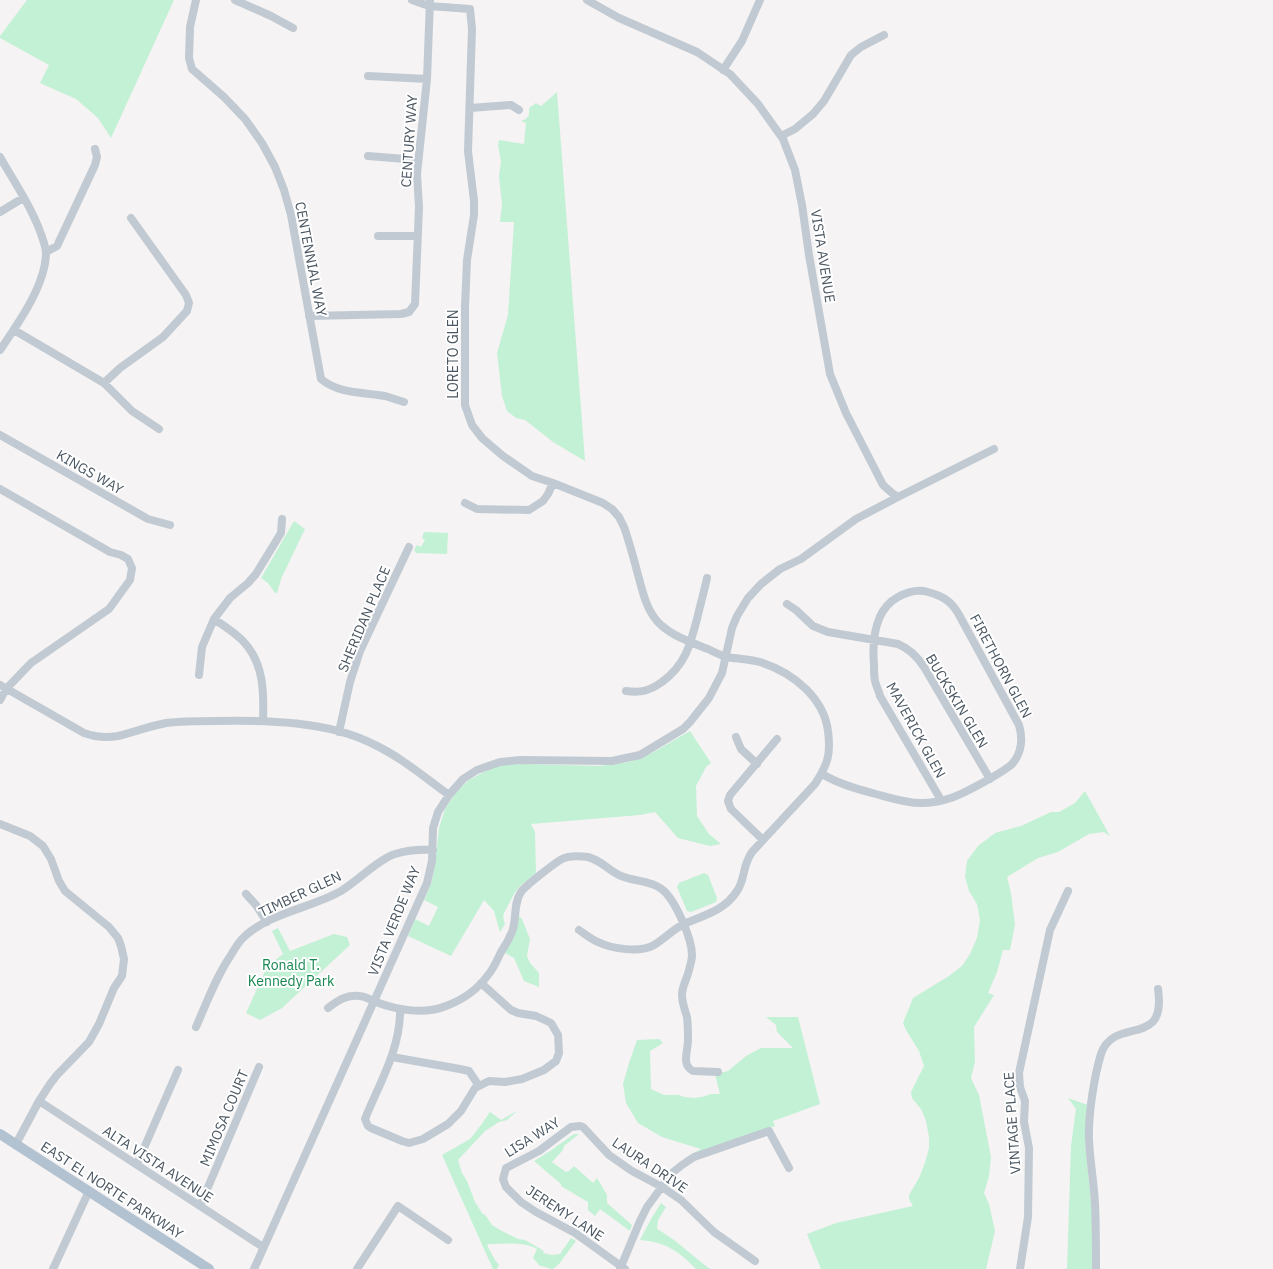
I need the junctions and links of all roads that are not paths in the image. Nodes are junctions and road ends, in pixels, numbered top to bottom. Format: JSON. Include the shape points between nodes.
{"nodes":[{"id":1,"x":196,"y":0,"type":"edge"},
{"id":2,"x":235,"y":0,"type":"edge"},
{"id":3,"x":412,"y":0,"type":"edge"},
{"id":4,"x":587,"y":0,"type":"edge"},
{"id":5,"x":760,"y":0,"type":"edge"},
{"id":6,"x":430,"y":3,"type":"edge"},
{"id":7,"x":293,"y":28,"type":"dead end"},
{"id":8,"x":884,"y":35,"type":"dead end"},
{"id":9,"x":723,"y":70,"type":"junction"},
{"id":10,"x":368,"y":76,"type":"dead end"},
{"id":11,"x":427,"y":79,"type":"junction"},
{"id":12,"x":470,"y":108,"type":"junction"},
{"id":13,"x":519,"y":110,"type":"dead end"},
{"id":14,"x":781,"y":136,"type":"junction"},
{"id":15,"x":95,"y":150,"type":"dead end"},
{"id":16,"x":368,"y":156,"type":"dead end"},
{"id":17,"x":0,"y":157,"type":"edge"},
{"id":18,"x":418,"y":160,"type":"junction"},
{"id":19,"x":23,"y":198,"type":"junction"},
{"id":20,"x":0,"y":212,"type":"edge"},
{"id":21,"x":131,"y":218,"type":"dead end"},
{"id":22,"x":378,"y":236,"type":"dead end"},
{"id":23,"x":417,"y":236,"type":"junction"},
{"id":24,"x":46,"y":255,"type":"junction"},
{"id":25,"x":309,"y":316,"type":"junction"},
{"id":26,"x":14,"y":330,"type":"junction"},
{"id":27,"x":0,"y":350,"type":"edge"},
{"id":28,"x":104,"y":383,"type":"junction"},
{"id":29,"x":404,"y":402,"type":"dead end"},
{"id":30,"x":159,"y":429,"type":"dead end"},
{"id":31,"x":0,"y":435,"type":"edge"},
{"id":32,"x":994,"y":449,"type":"dead end"},
{"id":33,"x":553,"y":483,"type":"junction"},
{"id":34,"x":0,"y":489,"type":"edge"},
{"id":35,"x":898,"y":497,"type":"junction"},
{"id":36,"x":465,"y":503,"type":"dead end"},
{"id":37,"x":282,"y":519,"type":"dead end"},
{"id":38,"x":170,"y":525,"type":"dead end"},
{"id":39,"x":409,"y":547,"type":"dead end"},
{"id":40,"x":707,"y":578,"type":"dead end"},
{"id":41,"x":787,"y":604,"type":"dead end"},
{"id":42,"x":214,"y":618,"type":"junction"},
{"id":43,"x":873,"y":640,"type":"junction"},
{"id":44,"x":691,"y":642,"type":"junction"},
{"id":45,"x":725,"y":656,"type":"junction"},
{"id":46,"x":199,"y":676,"type":"dead end"},
{"id":47,"x":3,"y":687,"type":"edge"},
{"id":48,"x":626,"y":691,"type":"dead end"},
{"id":49,"x":0,"y":700,"type":"edge"},
{"id":50,"x":263,"y":720,"type":"junction"},
{"id":51,"x":339,"y":732,"type":"junction"},
{"id":52,"x":736,"y":738,"type":"dead end"},
{"id":53,"x":777,"y":739,"type":"dead end"},
{"id":54,"x":757,"y":764,"type":"junction"},
{"id":55,"x":822,"y":774,"type":"junction"},
{"id":56,"x":990,"y":779,"type":"junction"},
{"id":57,"x":449,"y":795,"type":"junction"},
{"id":58,"x":941,"y":800,"type":"junction"},
{"id":59,"x":0,"y":824,"type":"edge"},
{"id":60,"x":762,"y":840,"type":"junction"},
{"id":61,"x":432,"y":850,"type":"junction"},
{"id":62,"x":1068,"y":891,"type":"dead end"},
{"id":63,"x":246,"y":894,"type":"dead end"},
{"id":64,"x":267,"y":922,"type":"junction"},
{"id":65,"x":683,"y":924,"type":"junction"},
{"id":66,"x":578,"y":930,"type":"dead end"},
{"id":67,"x":481,"y":983,"type":"junction"},
{"id":68,"x":1158,"y":989,"type":"dead end"},
{"id":69,"x":374,"y":1002,"type":"junction"},
{"id":70,"x":328,"y":1008,"type":"dead end"},
{"id":71,"x":400,"y":1009,"type":"junction"},
{"id":72,"x":196,"y":1027,"type":"dead end"},
{"id":73,"x":392,"y":1057,"type":"junction"},
{"id":74,"x":259,"y":1067,"type":"dead end"},
{"id":75,"x":178,"y":1070,"type":"dead end"},
{"id":76,"x":718,"y":1072,"type":"dead end"},
{"id":77,"x":479,"y":1086,"type":"junction"},
{"id":78,"x":39,"y":1101,"type":"junction"},
{"id":79,"x":580,"y":1126,"type":"joint"},
{"id":80,"x":0,"y":1134,"type":"edge"},
{"id":81,"x":16,"y":1144,"type":"junction"},
{"id":82,"x":136,"y":1164,"type":"junction"},
{"id":83,"x":790,"y":1168,"type":"dead end"},
{"id":84,"x":503,"y":1176,"type":"joint"},
{"id":85,"x":662,"y":1187,"type":"junction"},
{"id":86,"x":89,"y":1190,"type":"junction"},
{"id":87,"x":200,"y":1206,"type":"junction"},
{"id":88,"x":448,"y":1240,"type":"dead end"},
{"id":89,"x":263,"y":1247,"type":"junction"},
{"id":90,"x":755,"y":1261,"type":"dead end"},
{"id":91,"x":622,"y":1268,"type":"edge"},
{"id":92,"x":53,"y":1269,"type":"edge"},
{"id":93,"x":209,"y":1269,"type":"edge"},
{"id":94,"x":254,"y":1269,"type":"edge"},
{"id":95,"x":357,"y":1269,"type":"edge"},
{"id":96,"x":1020,"y":1269,"type":"edge"},
{"id":97,"x":1096,"y":1269,"type":"edge"}],
"edges":[{"from":1,"to":25,"type":"street","name":"CENTENNIAL WAY","via":[[188,58],[192,69],[244,119],[275,167],[291,215]]},
{"from":2,"to":7,"type":"street"},
{"from":3,"to":6,"type":"street"},
{"from":4,"to":9,"type":"street","name":"VISTA AVENUE","via":[[697,52]]},
{"from":5,"to":9,"type":"street","via":[[742,41]]},
{"from":6,"to":11,"type":"street","name":"CENTURY WAY"},
{"from":6,"to":12,"type":"street","name":"LORETO GLEN","via":[[470,8]]},
{"from":8,"to":14,"type":"street","via":[[851,55],[813,114]]},
{"from":9,"to":14,"type":"street","name":"VISTA AVENUE","via":[[758,104]]},
{"from":10,"to":11,"type":"street"},
{"from":11,"to":18,"type":"street","name":"CENTURY WAY"},
{"from":12,"to":13,"type":"street","via":[[511,106]]},
{"from":12,"to":33,"type":"street","name":"LORETO GLEN","via":[[468,151],[474,215],[467,260],[465,405],[472,425],[482,438],[532,476]]},
{"from":14,"to":35,"type":"street","name":"VISTA AVENUE","via":[[795,170],[830,374],[846,414],[883,485]]},
{"from":15,"to":24,"type":"street","via":[[95,165],[57,246]]},
{"from":16,"to":18,"type":"street"},
{"from":17,"to":19,"type":"street"},
{"from":18,"to":23,"type":"street","name":"CENTURY WAY"},
{"from":19,"to":20,"type":"street"},
{"from":19,"to":24,"type":"street","via":[[39,227]]},
{"from":21,"to":28,"type":"street","via":[[189,303],[187,311],[163,338]]},
{"from":22,"to":23,"type":"street"},
{"from":23,"to":25,"type":"street","name":"CENTURY WAY","via":[[415,304],[408,312]]},
{"from":24,"to":26,"type":"street","via":[[40,285]]},
{"from":25,"to":29,"type":"street","name":"CENTENNIAL WAY","via":[[321,379],[336,389],[386,396]]},
{"from":26,"to":27,"type":"street"},
{"from":26,"to":28,"type":"street"},
{"from":28,"to":30,"type":"street","via":[[132,411]]},
{"from":31,"to":38,"type":"street","name":"KINGS WAY","via":[[148,520]]},
{"from":32,"to":35,"type":"street"},
{"from":33,"to":36,"type":"street","via":[[543,502],[529,510],[477,509]]},
{"from":33,"to":44,"type":"street","name":"LORETO GLEN","via":[[594,498],[615,513],[624,527],[649,608],[661,625]]},
{"from":34,"to":47,"type":"street","via":[[128,559],[132,568],[130,580],[109,609],[30,663]]},
{"from":35,"to":45,"type":"street","name":"VISTA VERDE WAY","via":[[856,519],[761,584],[737,616]]},
{"from":37,"to":42,"type":"street","via":[[280,533],[256,574]]},
{"from":39,"to":51,"type":"street","name":"SHERIDAN PLACE","via":[[360,651]]},
{"from":40,"to":44,"type":"street"},
{"from":41,"to":43,"type":"street","name":"BUCKSKIN GLEN","via":[[813,626]]},
{"from":42,"to":46,"type":"street","via":[[202,647]]},
{"from":42,"to":50,"type":"street","via":[[241,638],[258,665],[264,693]]},
{"from":43,"to":56,"type":"street","name":"BUCKSKIN GLEN","via":[[906,647],[918,658]]},
{"from":43,"to":56,"type":"street","name":"FIRETHORN GLEN","via":[[882,612],[892,600],[906,593],[922,591],[941,596],[953,606],[1022,732],[1022,745],[1016,759]]},
{"from":43,"to":58,"type":"street","name":"MAVERICK GLEN","via":[[874,680],[880,696]]},
{"from":44,"to":45,"type":"street","name":"LORETO GLEN"},
{"from":44,"to":48,"type":"street","via":[[677,669],[657,686],[639,693]]},
{"from":45,"to":55,"type":"street","name":"LORETO GLEN","via":[[762,662],[776,668],[796,680],[813,697],[827,722],[830,746]]},
{"from":45,"to":57,"type":"street","name":"VISTA VERDE WAY","via":[[722,673],[710,698],[690,722],[640,755],[612,761],[500,762],[477,770]]},
{"from":47,"to":49,"type":"street"},
{"from":47,"to":50,"type":"street","via":[[96,736],[118,736],[174,722]]},
{"from":50,"to":51,"type":"street"},
{"from":51,"to":57,"type":"street","via":[[356,736],[387,751]]},
{"from":52,"to":54,"type":"street","via":[[741,749]]},
{"from":53,"to":54,"type":"street"},
{"from":54,"to":60,"type":"street","via":[[728,801],[731,810]]},
{"from":55,"to":58,"type":"street","name":"FIRETHORN GLEN","via":[[844,785],[905,802]]},
{"from":55,"to":60,"type":"street"},
{"from":56,"to":58,"type":"street","name":"FIRETHORN GLEN"},
{"from":57,"to":61,"type":"street","name":"VISTA VERDE WAY","via":[[433,828]]},
{"from":59,"to":78,"type":"street","via":[[30,836],[42,846],[65,891],[109,927],[118,938],[124,959],[122,976],[89,1042],[57,1075]]},
{"from":60,"to":65,"type":"street","via":[[747,862],[738,891],[724,906]]},
{"from":61,"to":64,"type":"street","name":"TIMBER GLEN","via":[[416,849],[393,854],[342,891]]},
{"from":61,"to":69,"type":"street","name":"VISTA VERDE WAY","via":[[426,883]]},
{"from":62,"to":96,"type":"street","name":"VINTAGE PLACE","via":[[1050,930],[1019,1073],[1029,1148],[1028,1217]]},
{"from":63,"to":64,"type":"street"},
{"from":64,"to":72,"type":"street","name":"TIMBER GLEN","via":[[239,942],[221,970]]},
{"from":65,"to":66,"type":"street","via":[[646,948],[623,949],[600,943]]},
{"from":65,"to":67,"type":"street","via":[[677,907],[666,892],[652,884],[620,876],[590,858],[574,856],[562,859],[521,892],[512,932]]},
{"from":65,"to":76,"type":"street","via":[[692,955],[682,996],[687,1018],[686,1063],[692,1071]]},
{"from":67,"to":71,"type":"street","via":[[444,1007],[428,1011]]},
{"from":67,"to":77,"type":"street","via":[[511,1010],[551,1023],[558,1035],[559,1053],[556,1061],[530,1076],[505,1082],[489,1081]]},
{"from":68,"to":97,"type":"street","via":[[1155,1020],[1149,1026],[1108,1041],[1096,1074],[1089,1140],[1095,1204]]},
{"from":69,"to":70,"type":"street","via":[[357,995],[344,997]]},
{"from":69,"to":71,"type":"street"},
{"from":69,"to":89,"type":"street","name":"VISTA VERDE WAY"},
{"from":71,"to":73,"type":"street"},
{"from":73,"to":77,"type":"street","via":[[470,1071]]},
{"from":73,"to":77,"type":"street","via":[[365,1119],[371,1128],[402,1141],[409,1143],[423,1139],[448,1124]]},
{"from":74,"to":87,"type":"street","name":"MIMOSA COURT"},
{"from":75,"to":82,"type":"street"},
{"from":78,"to":81,"type":"street"},
{"from":78,"to":82,"type":"street","name":"ALTA VISTA AVENUE"},
{"from":79,"to":84,"type":"street","name":"LISA WAY","via":[[572,1127],[539,1151],[506,1168]]},
{"from":79,"to":85,"type":"street","name":"LAURA DRIVE","via":[[609,1155]]},
{"from":80,"to":81,"type":"main road","name":"EAST EL NORTE PARKWAY"},
{"from":81,"to":86,"type":"main road","name":"EAST EL NORTE PARKWAY"},
{"from":82,"to":87,"type":"street","name":"ALTA VISTA AVENUE"},
{"from":83,"to":85,"type":"street","via":[[769,1131],[694,1158],[672,1173]]},
{"from":84,"to":91,"type":"street","name":"JEREMY LANE","via":[[506,1187],[521,1202],[575,1233]]},
{"from":85,"to":90,"type":"street","name":"LAURA DRIVE","via":[[714,1232]]},
{"from":85,"to":91,"type":"street","via":[[647,1207]]},
{"from":86,"to":92,"type":"street"},
{"from":86,"to":93,"type":"main road","name":"EAST EL NORTE PARKWAY"},
{"from":87,"to":89,"type":"street","name":"ALTA VISTA AVENUE"},
{"from":88,"to":95,"type":"street","via":[[398,1206]]},
{"from":89,"to":94,"type":"street","name":"VISTA VERDE WAY"}]}
